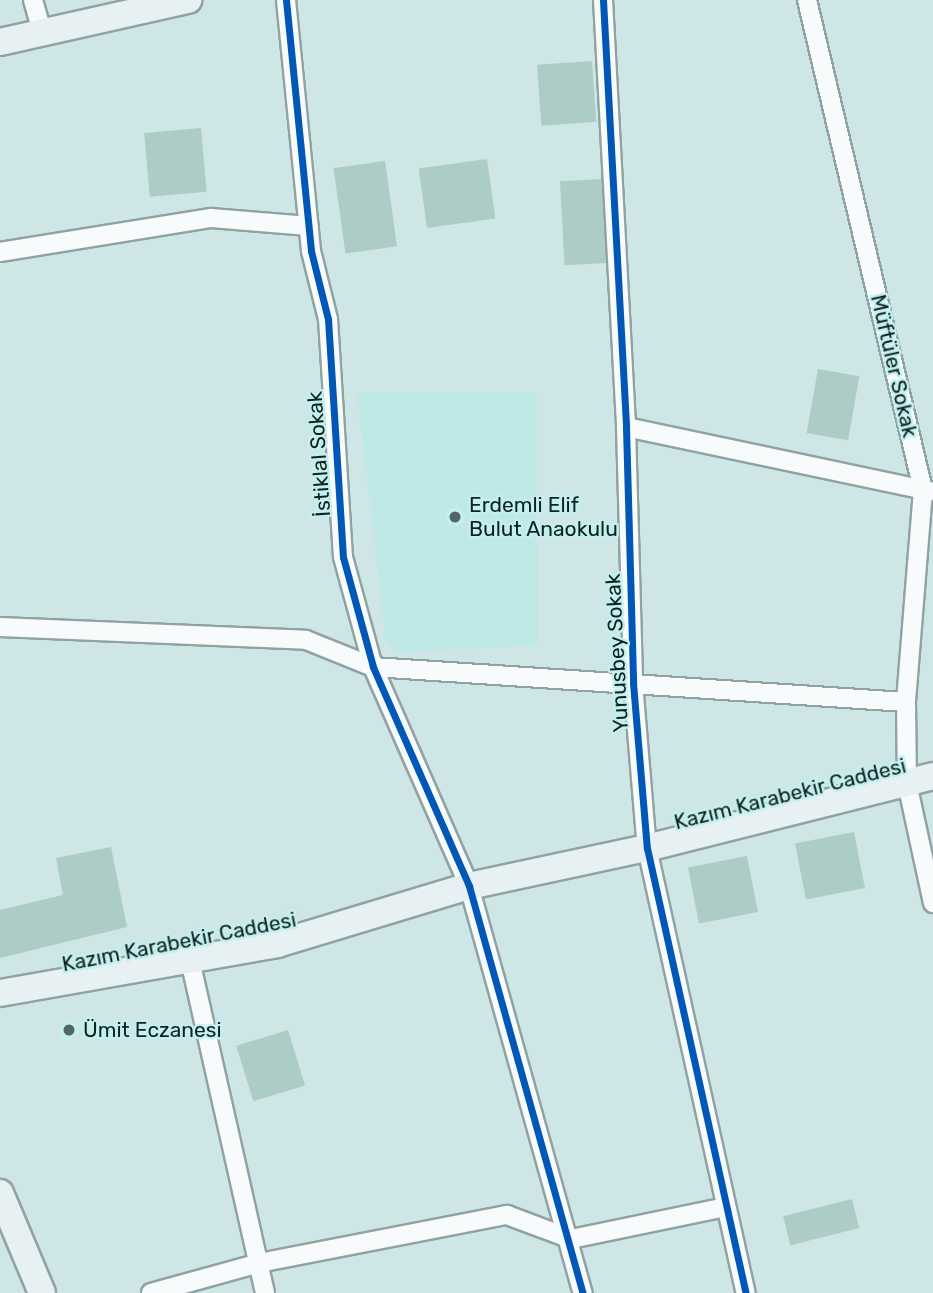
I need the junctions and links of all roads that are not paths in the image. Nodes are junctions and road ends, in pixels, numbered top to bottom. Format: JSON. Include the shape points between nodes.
{"nodes":[{"id":1,"x":33,"y":0,"type":"edge"},
{"id":2,"x":188,"y":0,"type":"edge"},
{"id":3,"x":286,"y":0,"type":"edge"},
{"id":4,"x":603,"y":0,"type":"edge"},
{"id":5,"x":807,"y":0,"type":"edge"},
{"id":6,"x":43,"y":34,"type":"junction"},
{"id":7,"x":0,"y":42,"type":"edge"},
{"id":8,"x":309,"y":226,"type":"junction"},
{"id":9,"x":0,"y":252,"type":"edge"},
{"id":10,"x":626,"y":428,"type":"junction"},
{"id":11,"x":928,"y":491,"type":"edge"},
{"id":12,"x":0,"y":627,"type":"edge"},
{"id":13,"x":373,"y":667,"type":"junction"},
{"id":14,"x":633,"y":683,"type":"junction"},
{"id":15,"x":906,"y":702,"type":"junction"},
{"id":16,"x":933,"y":776,"type":"edge"},
{"id":17,"x":907,"y":783,"type":"junction"},
{"id":18,"x":647,"y":848,"type":"junction"},
{"id":19,"x":469,"y":886,"type":"junction"},
{"id":20,"x":933,"y":903,"type":"edge"},
{"id":21,"x":190,"y":960,"type":"junction"},
{"id":22,"x":0,"y":993,"type":"edge"},
{"id":23,"x":0,"y":1193,"type":"edge"},
{"id":24,"x":726,"y":1207,"type":"junction"},
{"id":25,"x":571,"y":1239,"type":"junction"},
{"id":26,"x":259,"y":1263,"type":"junction"},
{"id":27,"x":42,"y":1293,"type":"edge"},
{"id":28,"x":151,"y":1293,"type":"edge"},
{"id":29,"x":265,"y":1293,"type":"edge"},
{"id":30,"x":583,"y":1293,"type":"edge"},
{"id":31,"x":746,"y":1293,"type":"edge"}],
"edges":[{"from":1,"to":6,"type":"street"},
{"from":2,"to":6,"type":"street"},
{"from":3,"to":8,"type":"street","name":"İstiklal Sokak"},
{"from":4,"to":10,"type":"street","name":"Yunusbey Sokak"},
{"from":5,"to":11,"type":"street","name":"Müftüler Sokak"},
{"from":6,"to":7,"type":"street"},
{"from":8,"to":9,"type":"street","via":[[211,218]]},
{"from":8,"to":13,"type":"street","name":"İstiklal Sokak","via":[[328,319],[343,557]]},
{"from":10,"to":11,"type":"street"},
{"from":10,"to":14,"type":"street","name":"Yunusbey Sokak"},
{"from":11,"to":15,"type":"street","name":"Müftüler Sokak"},
{"from":12,"to":13,"type":"street","via":[[306,640]]},
{"from":13,"to":14,"type":"street"},
{"from":13,"to":19,"type":"street","name":"İstiklal Sokak"},
{"from":14,"to":15,"type":"street"},
{"from":14,"to":18,"type":"street","name":"Yunusbey Sokak"},
{"from":15,"to":17,"type":"street","name":"Müftüler Sokak"},
{"from":16,"to":17,"type":"street","name":"Kazım Karabekir Caddesi"},
{"from":17,"to":18,"type":"street","name":"Kazım Karabekir Caddesi"},
{"from":17,"to":20,"type":"street","name":"Müftüler Sokak"},
{"from":18,"to":19,"type":"street","name":"Kazım Karabekir Caddesi"},
{"from":18,"to":24,"type":"street","name":"Yunusbey Sokak"},
{"from":19,"to":21,"type":"street","name":"Kazım Karabekir Caddesi","via":[[277,944]]},
{"from":19,"to":25,"type":"street","name":"İstiklal Sokak"},
{"from":21,"to":22,"type":"street","name":"Kazım Karabekir Caddesi"},
{"from":21,"to":26,"type":"street"},
{"from":23,"to":27,"type":"street"},
{"from":24,"to":25,"type":"street"},
{"from":24,"to":31,"type":"street","name":"Yunusbey Sokak"},
{"from":25,"to":26,"type":"street","via":[[507,1214]]},
{"from":25,"to":30,"type":"street","name":"İstiklal Sokak"},
{"from":26,"to":28,"type":"street"},
{"from":26,"to":29,"type":"street"}]}
